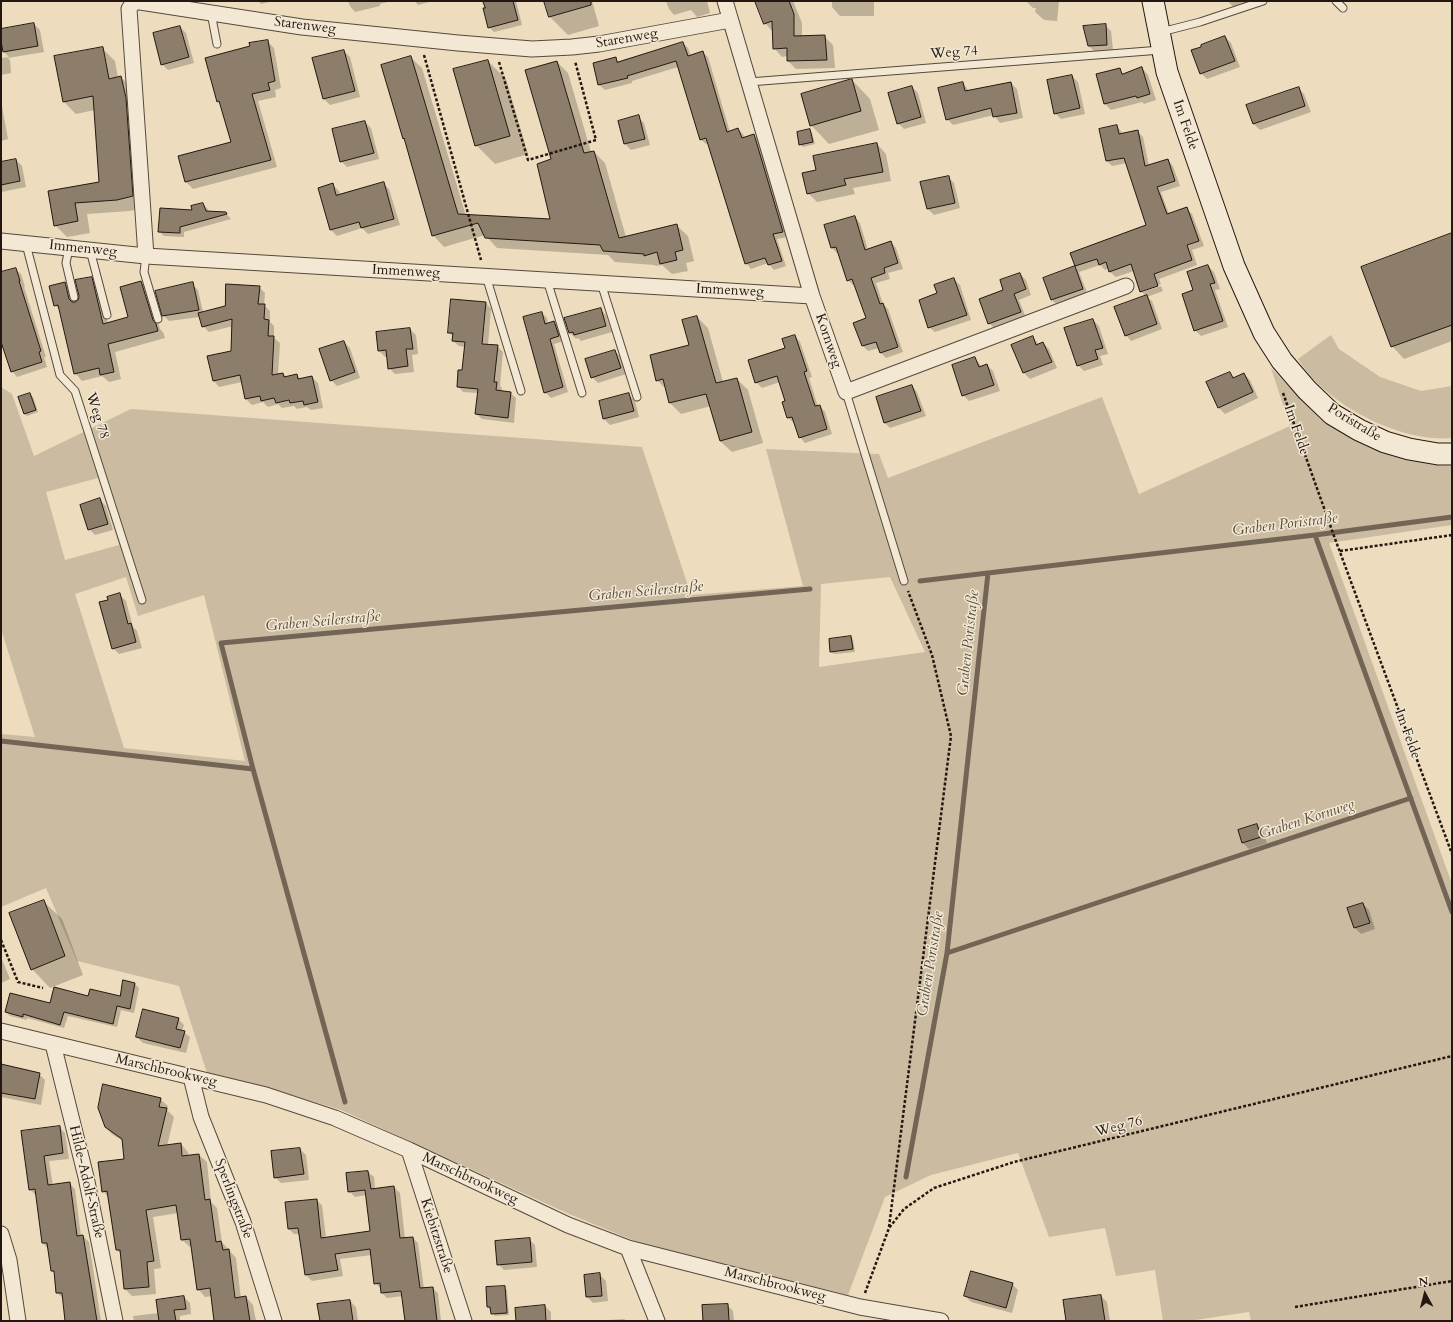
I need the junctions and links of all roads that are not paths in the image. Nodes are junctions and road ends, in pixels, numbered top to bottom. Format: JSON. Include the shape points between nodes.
{"nodes":[{"id":1,"x":725,"y":1,"type":"edge"},
{"id":2,"x":1153,"y":1,"type":"edge"},
{"id":3,"x":1262,"y":1,"type":"edge"},
{"id":4,"x":1336,"y":1,"type":"edge"},
{"id":5,"x":1343,"y":8,"type":"dead end"},
{"id":6,"x":211,"y":13,"type":"junction"},
{"id":7,"x":730,"y":20,"type":"junction"},
{"id":8,"x":1161,"y":41,"type":"junction"},
{"id":9,"x":217,"y":44,"type":"dead end"},
{"id":10,"x":748,"y":82,"type":"junction"},
{"id":11,"x":1,"y":241,"type":"edge"},
{"id":12,"x":26,"y":244,"type":"junction"},
{"id":13,"x":68,"y":248,"type":"junction"},
{"id":14,"x":90,"y":250,"type":"junction"},
{"id":15,"x":146,"y":256,"type":"junction"},
{"id":16,"x":486,"y":276,"type":"junction"},
{"id":17,"x":547,"y":280,"type":"junction"},
{"id":18,"x":601,"y":283,"type":"junction"},
{"id":19,"x":1126,"y":286,"type":"dead end"},
{"id":20,"x":812,"y":296,"type":"junction"},
{"id":21,"x":74,"y":297,"type":"dead end"},
{"id":22,"x":108,"y":315,"type":"dead end"},
{"id":23,"x":158,"y":319,"type":"dead end"},
{"id":24,"x":1264,"y":334,"type":"joint"},
{"id":25,"x":521,"y":391,"type":"dead end"},
{"id":26,"x":846,"y":392,"type":"junction"},
{"id":27,"x":582,"y":393,"type":"dead end"},
{"id":28,"x":637,"y":397,"type":"dead end"},
{"id":29,"x":1452,"y":454,"type":"edge"},
{"id":30,"x":904,"y":581,"type":"road end"},
{"id":31,"x":142,"y":600,"type":"dead end"},
{"id":32,"x":1,"y":1031,"type":"edge"},
{"id":33,"x":53,"y":1044,"type":"junction"},
{"id":34,"x":191,"y":1077,"type":"junction"},
{"id":35,"x":409,"y":1150,"type":"junction"},
{"id":36,"x":1,"y":1234,"type":"edge"},
{"id":37,"x":628,"y":1248,"type":"junction"},
{"id":38,"x":883,"y":1316,"type":"edge"},
{"id":39,"x":18,"y":1321,"type":"edge"},
{"id":40,"x":115,"y":1321,"type":"edge"},
{"id":41,"x":274,"y":1321,"type":"edge"},
{"id":42,"x":464,"y":1321,"type":"edge"},
{"id":43,"x":657,"y":1321,"type":"edge"},
{"id":44,"x":941,"y":1321,"type":"edge"}],
"edges":[{"from":1,"to":7,"type":"street","name":"Kornweg"},
{"from":2,"to":8,"type":"main road","name":"Im Felde"},
{"from":3,"to":8,"type":"lane","name":"Weg 74","via":[[1200,22]]},
{"from":4,"to":5,"type":"lane"},
{"from":6,"to":7,"type":"street","name":"Starenweg","via":[[302,27],[532,49],[599,44]]},
{"from":6,"to":9,"type":"lane"},
{"from":6,"to":15,"type":"street","name":"Starenweg","via":[[134,1],[129,9]]},
{"from":7,"to":10,"type":"street","name":"Kornweg"},
{"from":8,"to":10,"type":"lane","name":"Weg 74"},
{"from":8,"to":24,"type":"main road","name":"Im Felde","via":[[1167,72],[1234,266]]},
{"from":10,"to":20,"type":"street","name":"Kornweg"},
{"from":11,"to":12,"type":"street","name":"Immenweg"},
{"from":12,"to":13,"type":"street","name":"Immenweg"},
{"from":12,"to":31,"type":"lane","name":"Weg 78","via":[[60,375],[75,392]]},
{"from":13,"to":14,"type":"street","name":"Immenweg"},
{"from":13,"to":21,"type":"lane","via":[[66,263]]},
{"from":14,"to":15,"type":"street","name":"Immenweg"},
{"from":14,"to":22,"type":"lane"},
{"from":15,"to":16,"type":"street","name":"Immenweg"},
{"from":15,"to":23,"type":"lane","via":[[144,272]]},
{"from":16,"to":17,"type":"street","name":"Immenweg"},
{"from":16,"to":25,"type":"lane"},
{"from":17,"to":18,"type":"street","name":"Immenweg"},
{"from":17,"to":27,"type":"lane"},
{"from":18,"to":20,"type":"street","name":"Immenweg"},
{"from":18,"to":28,"type":"lane"},
{"from":19,"to":26,"type":"street"},
{"from":20,"to":26,"type":"street","name":"Kornweg"},
{"from":24,"to":29,"type":"main road","name":"Poristraße","via":[[1287,367],[1332,414],[1359,430],[1391,444],[1409,450]]},
{"from":26,"to":30,"type":"lane"},
{"from":32,"to":33,"type":"street","name":"Marschbrookweg"},
{"from":33,"to":34,"type":"street","name":"Marschbrookweg"},
{"from":33,"to":40,"type":"street","name":"Hilde-Adolf-Straße","via":[[86,1177]]},
{"from":34,"to":35,"type":"street","name":"Marschbrookweg","via":[[266,1095],[335,1118]]},
{"from":34,"to":41,"type":"street","name":"Sperlingstraße","via":[[201,1117],[244,1222]]},
{"from":35,"to":37,"type":"street","name":"Marschbrookweg","via":[[568,1225]]},
{"from":35,"to":42,"type":"street","name":"Kiebitzstraße"},
{"from":36,"to":39,"type":"street","via":[[9,1260]]},
{"from":37,"to":38,"type":"street","name":"Marschbrookweg","via":[[860,1307]]},
{"from":37,"to":43,"type":"street"},
{"from":38,"to":44,"type":"street","name":"Marschbrookweg"}]}
